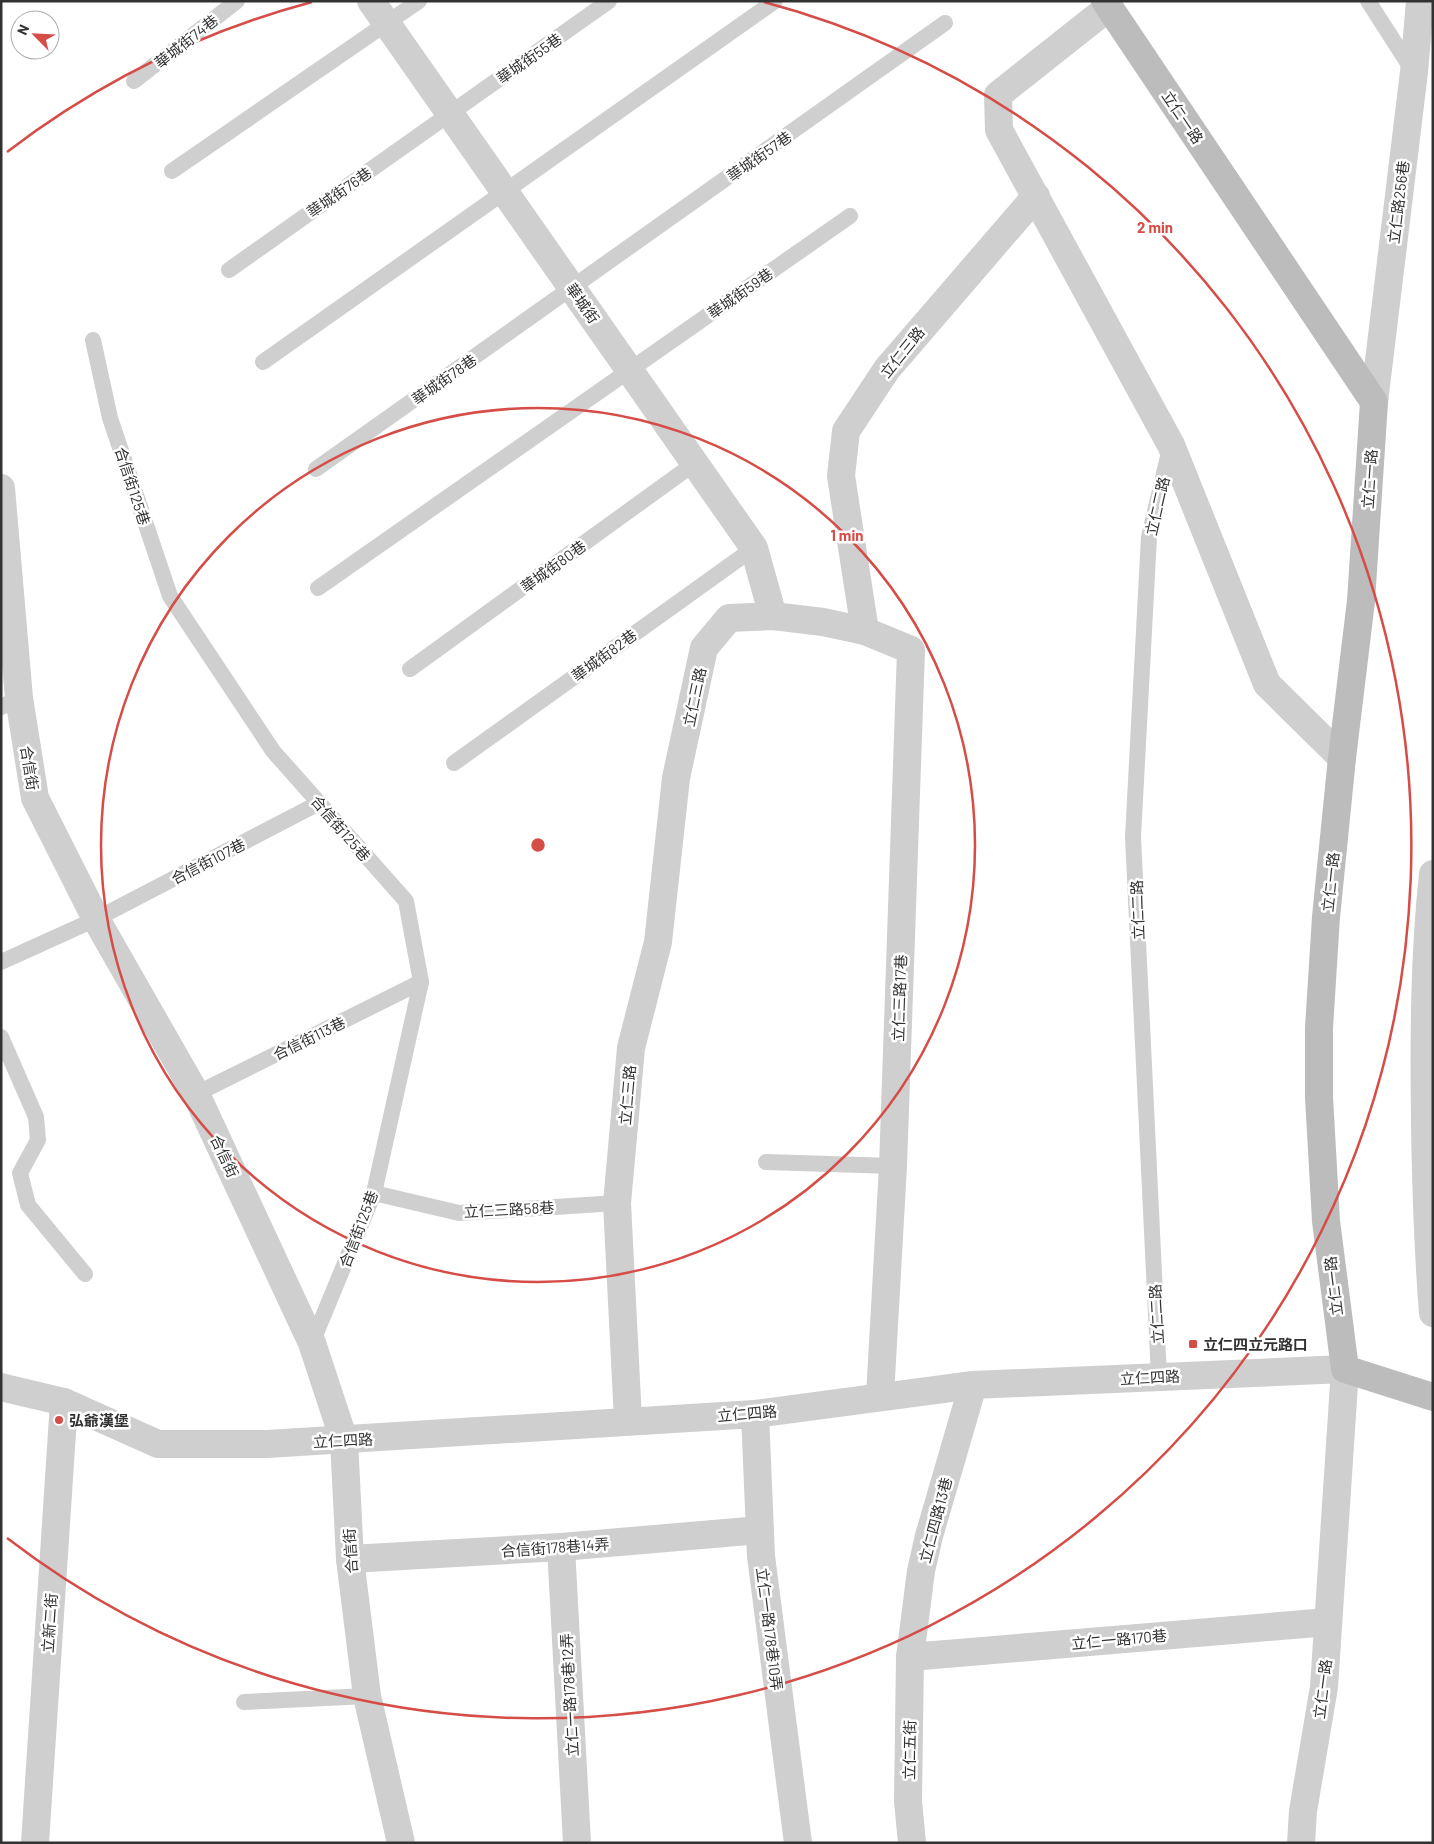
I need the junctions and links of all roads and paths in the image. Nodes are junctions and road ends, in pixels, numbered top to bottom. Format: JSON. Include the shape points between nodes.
{"nodes":[{"id":1,"x":237,"y":1,"type":"edge"},
{"id":2,"x":371,"y":1,"type":"edge"},
{"id":3,"x":420,"y":1,"type":"edge"},
{"id":4,"x":609,"y":1,"type":"edge"},
{"id":5,"x":775,"y":1,"type":"edge"},
{"id":6,"x":1368,"y":1,"type":"edge"},
{"id":7,"x":1420,"y":1,"type":"edge"},
{"id":8,"x":1107,"y":4,"type":"edge"},
{"id":9,"x":387,"y":24,"type":"junction"},
{"id":10,"x":945,"y":24,"type":"dead end"},
{"id":11,"x":1414,"y":72,"type":"junction"},
{"id":12,"x":134,"y":81,"type":"dead end"},
{"id":13,"x":450,"y":114,"type":"junction"},
{"id":14,"x":172,"y":171,"type":"dead end"},
{"id":15,"x":504,"y":192,"type":"junction"},
{"id":16,"x":1036,"y":196,"type":"junction"},
{"id":17,"x":850,"y":216,"type":"dead end"},
{"id":18,"x":228,"y":270,"type":"dead end"},
{"id":19,"x":572,"y":288,"type":"junction"},
{"id":20,"x":93,"y":340,"type":"dead end"},
{"id":21,"x":263,"y":362,"type":"dead end"},
{"id":22,"x":630,"y":370,"type":"junction"},
{"id":23,"x":1374,"y":402,"type":"junction"},
{"id":24,"x":1171,"y":445,"type":"junction"},
{"id":25,"x":695,"y":463,"type":"junction"},
{"id":26,"x":316,"y":469,"type":"dead end"},
{"id":27,"x":1,"y":488,"type":"edge"},
{"id":28,"x":754,"y":548,"type":"junction"},
{"id":29,"x":318,"y":588,"type":"dead end"},
{"id":30,"x":773,"y":616,"type":"junction"},
{"id":31,"x":864,"y":631,"type":"junction"},
{"id":32,"x":410,"y":669,"type":"dead end"},
{"id":33,"x":10,"y":703,"type":"edge"},
{"id":34,"x":1342,"y":758,"type":"junction"},
{"id":35,"x":454,"y":763,"type":"dead end"},
{"id":36,"x":319,"y":804,"type":"junction"},
{"id":37,"x":1433,"y":874,"type":"edge"},
{"id":38,"x":96,"y":919,"type":"junction"},
{"id":39,"x":1,"y":962,"type":"edge"},
{"id":40,"x":421,"y":982,"type":"junction"},
{"id":41,"x":1,"y":1037,"type":"edge"},
{"id":42,"x":196,"y":1094,"type":"junction"},
{"id":43,"x":766,"y":1162,"type":"dead end"},
{"id":44,"x":893,"y":1166,"type":"junction"},
{"id":45,"x":374,"y":1193,"type":"junction"},
{"id":46,"x":617,"y":1203,"type":"junction"},
{"id":47,"x":85,"y":1274,"type":"dead end"},
{"id":48,"x":1433,"y":1313,"type":"edge"},
{"id":49,"x":312,"y":1343,"type":"junction"},
{"id":50,"x":1344,"y":1369,"type":"junction"},
{"id":51,"x":1158,"y":1377,"type":"junction"},
{"id":52,"x":973,"y":1385,"type":"junction"},
{"id":53,"x":1,"y":1387,"type":"edge"},
{"id":54,"x":880,"y":1396,"type":"junction"},
{"id":55,"x":1433,"y":1397,"type":"edge"},
{"id":56,"x":64,"y":1402,"type":"junction"},
{"id":57,"x":755,"y":1414,"type":"junction"},
{"id":58,"x":628,"y":1420,"type":"junction"},
{"id":59,"x":344,"y":1440,"type":"junction"},
{"id":60,"x":760,"y":1530,"type":"junction"},
{"id":61,"x":560,"y":1547,"type":"junction"},
{"id":62,"x":350,"y":1559,"type":"junction"},
{"id":63,"x":1328,"y":1622,"type":"junction"},
{"id":64,"x":910,"y":1657,"type":"junction"},
{"id":65,"x":367,"y":1696,"type":"junction"},
{"id":66,"x":244,"y":1702,"type":"dead end"},
{"id":67,"x":35,"y":1843,"type":"edge"},
{"id":68,"x":401,"y":1843,"type":"edge"},
{"id":69,"x":577,"y":1843,"type":"edge"},
{"id":70,"x":798,"y":1843,"type":"edge"},
{"id":71,"x":912,"y":1843,"type":"edge"},
{"id":72,"x":1301,"y":1843,"type":"edge"}],
"edges":[{"from":1,"to":12,"type":"lane","name":"華城街74巷"},
{"from":2,"to":9,"type":"street","name":"華城街"},
{"from":3,"to":9,"type":"lane"},
{"from":4,"to":13,"type":"lane","name":"華城街55巷"},
{"from":5,"to":15,"type":"lane"},
{"from":6,"to":11,"type":"lane"},
{"from":7,"to":11,"type":"street","name":"立仁路256巷"},
{"from":8,"to":16,"type":"street","via":[[998,96],[999,130]]},
{"from":8,"to":23,"type":"street","name":"立仁一路"},
{"from":9,"to":13,"type":"street","name":"華城街"},
{"from":9,"to":14,"type":"lane"},
{"from":10,"to":19,"type":"lane","name":"華城街57巷"},
{"from":11,"to":23,"type":"street","name":"立仁路256巷"},
{"from":13,"to":15,"type":"street","name":"華城街"},
{"from":13,"to":18,"type":"lane","name":"華城街76巷"},
{"from":15,"to":19,"type":"street","name":"華城街"},
{"from":15,"to":21,"type":"lane"},
{"from":16,"to":24,"type":"street"},
{"from":16,"to":31,"type":"street","name":"立仁三路","via":[[887,369],[846,431],[841,476]]},
{"from":17,"to":22,"type":"lane","name":"華城街59巷"},
{"from":19,"to":22,"type":"street","name":"華城街"},
{"from":19,"to":26,"type":"lane","name":"華城街78巷"},
{"from":20,"to":36,"type":"lane","name":"合信街125巷","via":[[110,418],[170,596],[273,751]]},
{"from":22,"to":25,"type":"street","name":"華城街"},
{"from":22,"to":29,"type":"lane","name":"華城街59巷"},
{"from":23,"to":34,"type":"street","name":"立仁一路","via":[[1360,601]]},
{"from":24,"to":34,"type":"street","via":[[1267,684]]},
{"from":24,"to":51,"type":"lane","name":"立仁二路","via":[[1148,537],[1133,837]]},
{"from":25,"to":28,"type":"street","name":"華城街"},
{"from":25,"to":32,"type":"lane","name":"華城街80巷"},
{"from":27,"to":33,"type":"street","name":"合信街"},
{"from":28,"to":30,"type":"street","name":"華城街"},
{"from":28,"to":35,"type":"lane","name":"華城街82巷"},
{"from":30,"to":31,"type":"street","name":"立仁三路"},
{"from":30,"to":46,"type":"street","name":"立仁三路","via":[[729,618],[704,648],[676,778],[658,942],[631,1048]]},
{"from":31,"to":44,"type":"street","name":"立仁三路17巷","via":[[911,650]]},
{"from":33,"to":38,"type":"street","name":"合信街","via":[[35,798]]},
{"from":34,"to":50,"type":"street","name":"立仁一路","via":[[1326,917],[1319,1088],[1326,1221]]},
{"from":36,"to":38,"type":"lane","name":"合信街107巷"},
{"from":36,"to":40,"type":"lane","name":"合信街125巷","via":[[406,901]]},
{"from":37,"to":48,"type":"street","via":[[1424,1031],[1426,1188]]},
{"from":38,"to":39,"type":"lane","name":"合信街107巷"},
{"from":38,"to":42,"type":"street","name":"合信街"},
{"from":40,"to":42,"type":"lane","name":"合信街113巷"},
{"from":40,"to":45,"type":"lane","name":"合信街125巷"},
{"from":41,"to":47,"type":"lane","via":[[36,1117],[38,1140],[20,1172],[28,1205]]},
{"from":42,"to":49,"type":"street","name":"合信街"},
{"from":43,"to":44,"type":"lane"},
{"from":44,"to":54,"type":"street","name":"立仁三路17巷"},
{"from":45,"to":46,"type":"lane","name":"立仁三路58巷","via":[[459,1213]]},
{"from":45,"to":49,"type":"lane","name":"合信街125巷"},
{"from":46,"to":58,"type":"street","name":"立仁三路"},
{"from":49,"to":59,"type":"street","name":"合信街"},
{"from":50,"to":51,"type":"street","name":"立仁四路"},
{"from":50,"to":55,"type":"street","name":"立仁四路"},
{"from":50,"to":63,"type":"street","name":"立仁一路"},
{"from":51,"to":52,"type":"street","name":"立仁四路"},
{"from":52,"to":54,"type":"street","name":"立仁四路"},
{"from":52,"to":64,"type":"street","name":"立仁四路13巷","via":[[929,1536]]},
{"from":53,"to":56,"type":"street","name":"立仁四路"},
{"from":54,"to":57,"type":"street","name":"立仁四路"},
{"from":56,"to":59,"type":"street","name":"立仁四路","via":[[158,1444]]},
{"from":56,"to":67,"type":"street","name":"立新二街"},
{"from":57,"to":58,"type":"street","name":"立仁四路"},
{"from":57,"to":60,"type":"street","name":"立仁一路178巷10弄"},
{"from":58,"to":59,"type":"street","name":"立仁四路"},
{"from":59,"to":62,"type":"street","name":"合信街"},
{"from":60,"to":61,"type":"street","name":"合信街178巷14弄"},
{"from":60,"to":70,"type":"street","name":"立仁一路178巷10弄"},
{"from":61,"to":62,"type":"street","name":"合信街178巷14弄"},
{"from":61,"to":69,"type":"street","name":"立仁一路178巷12弄"},
{"from":62,"to":65,"type":"street","name":"合信街"},
{"from":63,"to":64,"type":"street","name":"立仁一路170巷"},
{"from":63,"to":72,"type":"street","name":"立仁一路","via":[[1324,1688]]},
{"from":64,"to":71,"type":"street","name":"立仁五街","via":[[908,1801]]},
{"from":65,"to":66,"type":"lane"},
{"from":65,"to":68,"type":"street","name":"合信街"}]}
